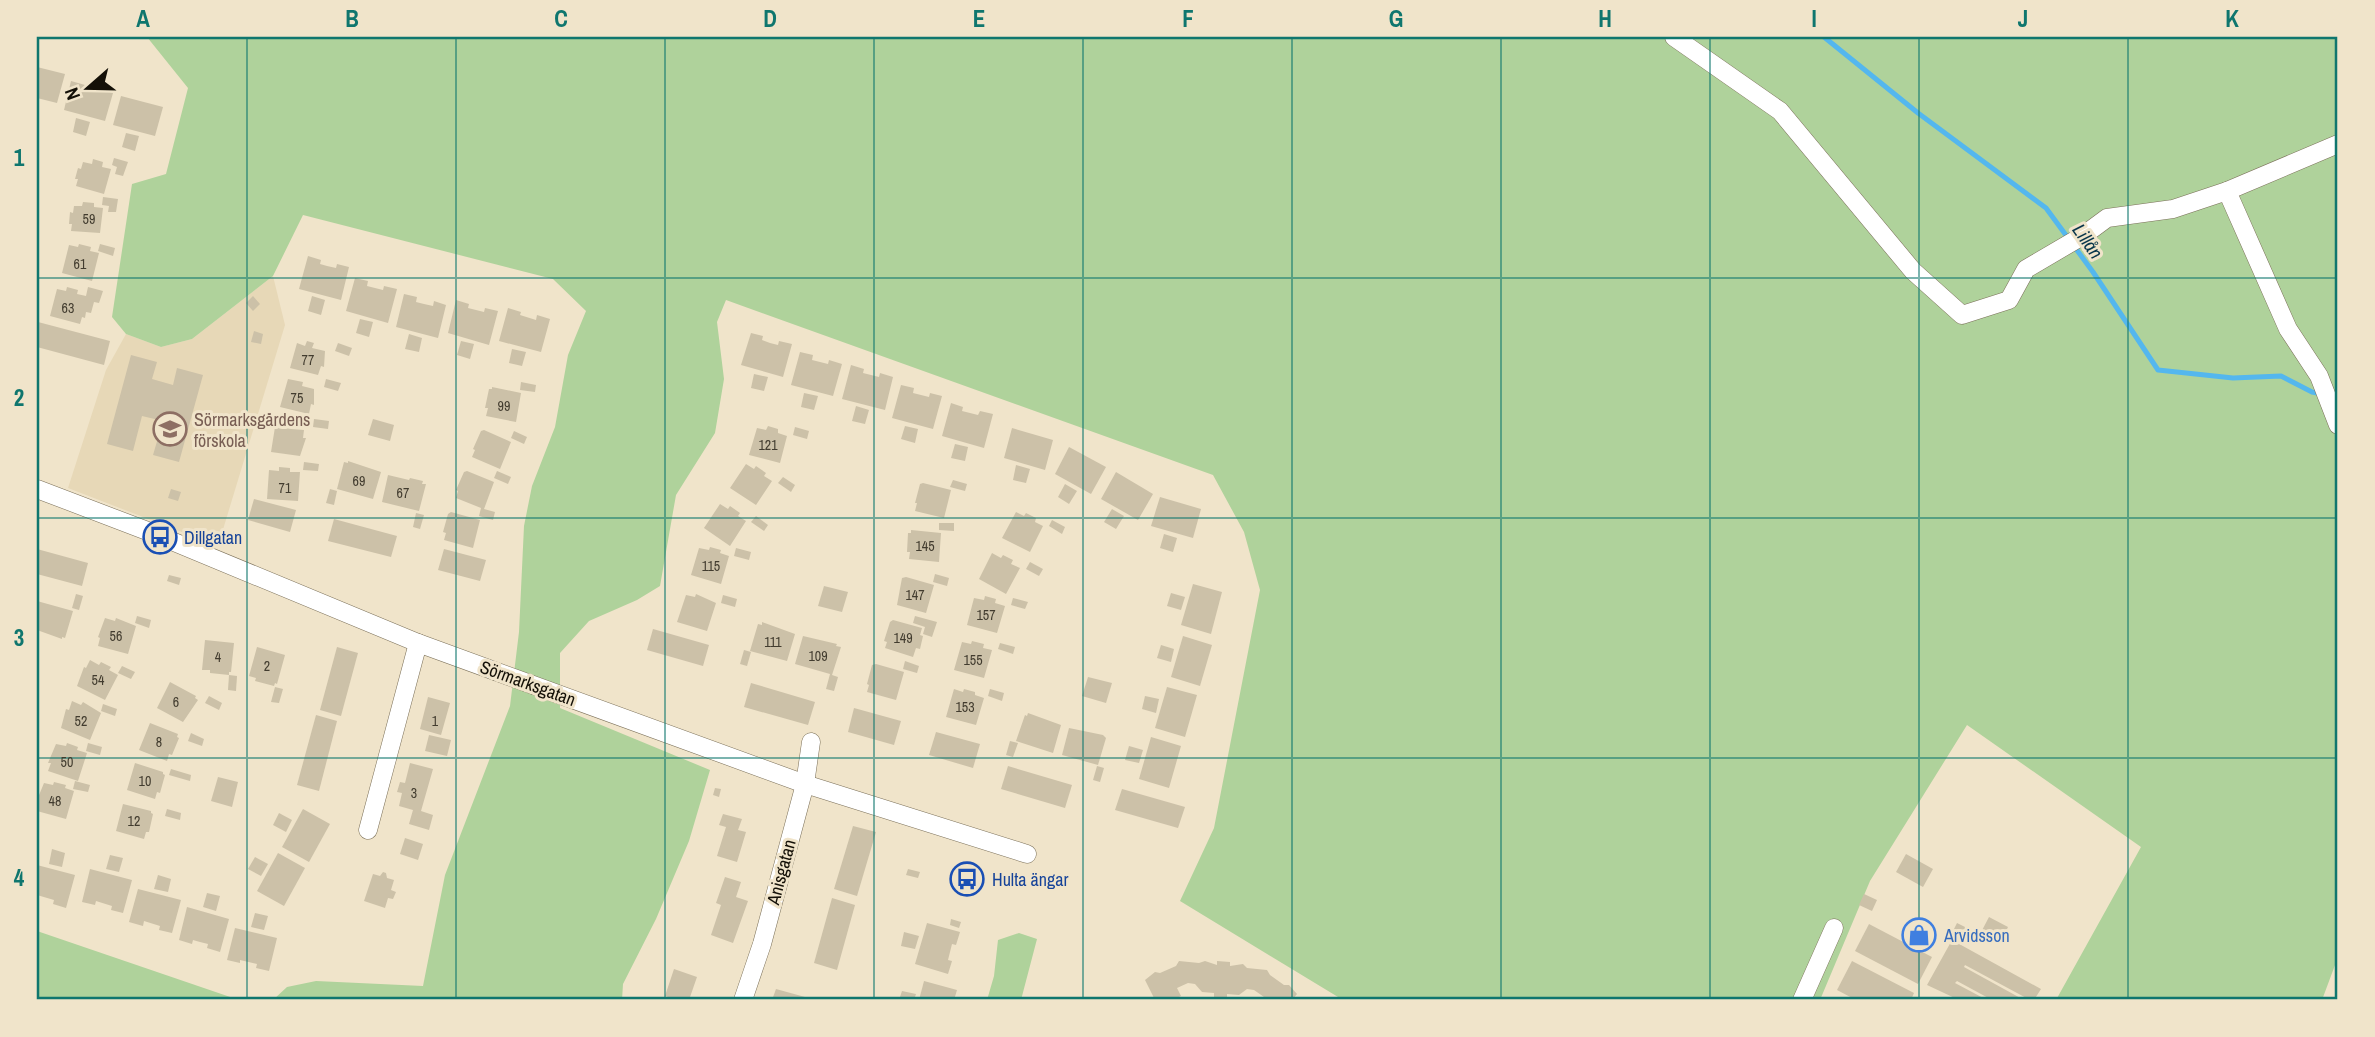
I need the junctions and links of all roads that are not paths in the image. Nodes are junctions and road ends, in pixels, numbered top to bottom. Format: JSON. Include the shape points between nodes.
{"nodes":[{"id":1,"x":1674,"y":37,"type":"edge"},
{"id":2,"x":2338,"y":144,"type":"edge"},
{"id":3,"x":2227,"y":191,"type":"junction"},
{"id":4,"x":2338,"y":425,"type":"edge"},
{"id":5,"x":37,"y":489,"type":"edge"},
{"id":6,"x":418,"y":643,"type":"junction"},
{"id":7,"x":811,"y":742,"type":"dead end"},
{"id":8,"x":805,"y":784,"type":"junction"},
{"id":9,"x":368,"y":830,"type":"dead end"},
{"id":10,"x":1027,"y":855,"type":"dead end"},
{"id":11,"x":1834,"y":928,"type":"dead end"},
{"id":12,"x":743,"y":1000,"type":"edge"},
{"id":13,"x":1802,"y":1000,"type":"edge"}],
"edges":[{"from":1,"to":3,"type":"street","via":[[1780,111],[1913,271],[1962,314],[2009,300],[2026,269],[2107,218],[2173,209]]},
{"from":2,"to":3,"type":"street"},
{"from":3,"to":4,"type":"street","via":[[2288,328],[2319,376]]},
{"from":5,"to":6,"type":"street","name":"Sörmarksgatan"},
{"from":6,"to":8,"type":"street","name":"Sörmarksgatan"},
{"from":6,"to":9,"type":"street"},
{"from":7,"to":8,"type":"street","name":"Anisgatan"},
{"from":8,"to":10,"type":"street","name":"Sörmarksgatan"},
{"from":8,"to":12,"type":"street","name":"Anisgatan"},
{"from":11,"to":13,"type":"street"}]}
